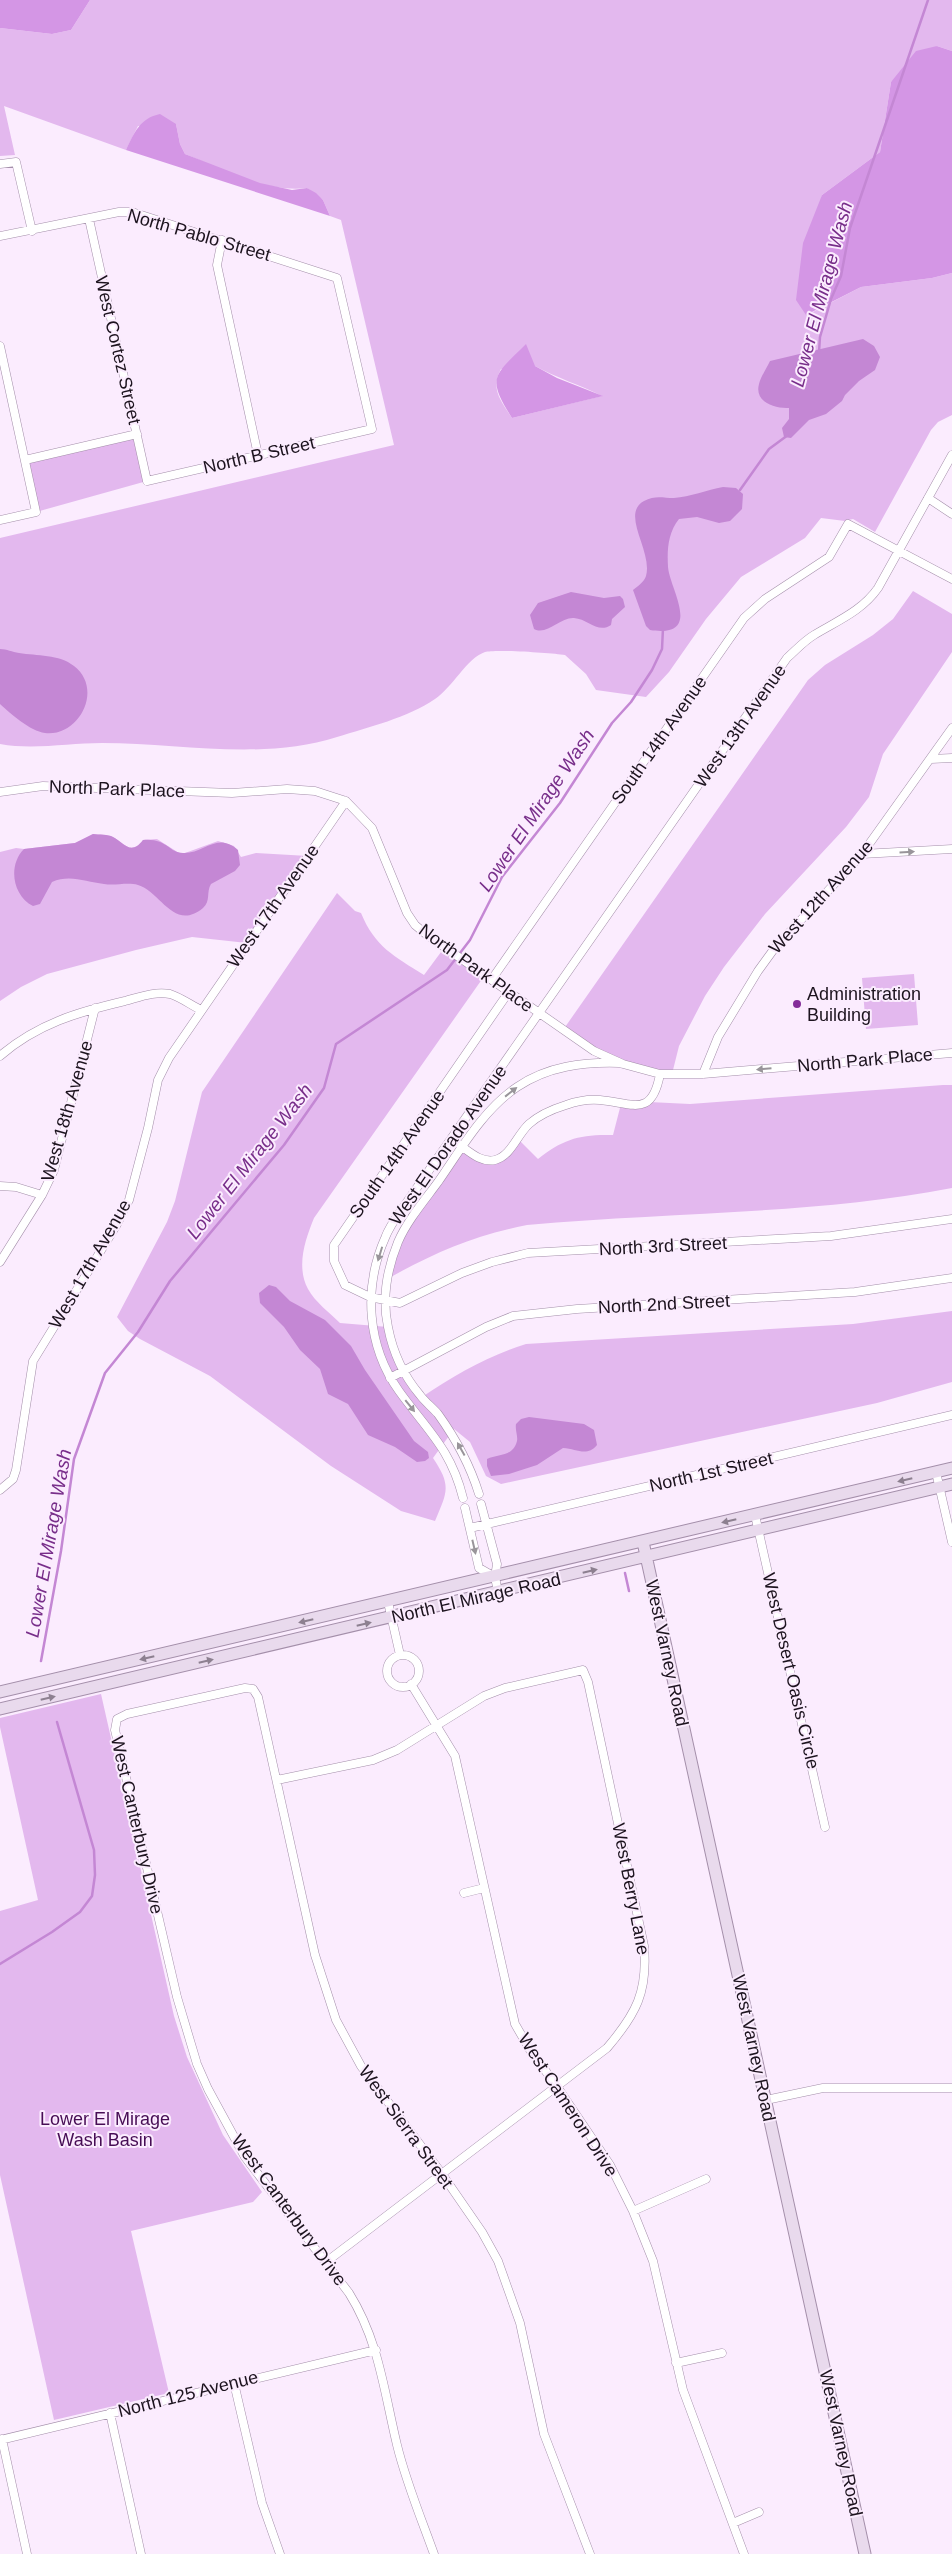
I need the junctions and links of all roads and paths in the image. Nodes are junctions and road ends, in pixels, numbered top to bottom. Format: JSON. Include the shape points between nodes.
{"nodes":[{"id":1,"x":0,"y":164,"type":"edge"},
{"id":2,"x":89,"y":219,"type":"junction"},
{"id":3,"x":32,"y":231,"type":"junction"},
{"id":4,"x":0,"y":236,"type":"edge"},
{"id":5,"x":222,"y":240,"type":"junction"},
{"id":6,"x":0,"y":346,"type":"edge"},
{"id":7,"x":372,"y":430,"type":"joint"},
{"id":8,"x":137,"y":434,"type":"junction"},
{"id":9,"x":952,"y":455,"type":"edge"},
{"id":10,"x":258,"y":456,"type":"junction"},
{"id":11,"x":25,"y":460,"type":"junction"},
{"id":12,"x":147,"y":481,"type":"joint"},
{"id":13,"x":928,"y":498,"type":"junction"},
{"id":14,"x":952,"y":514,"type":"edge"},
{"id":15,"x":0,"y":520,"type":"edge"},
{"id":16,"x":900,"y":550,"type":"junction"},
{"id":17,"x":952,"y":580,"type":"edge"},
{"id":18,"x":952,"y":728,"type":"edge"},
{"id":19,"x":952,"y":758,"type":"edge"},
{"id":20,"x":931,"y":759,"type":"junction"},
{"id":21,"x":0,"y":792,"type":"edge"},
{"id":22,"x":346,"y":801,"type":"junction"},
{"id":23,"x":952,"y":849,"type":"edge"},
{"id":24,"x":862,"y":854,"type":"junction"},
{"id":25,"x":492,"y":979,"type":"junction"},
{"id":26,"x":508,"y":993,"type":"junction"},
{"id":27,"x":95,"y":1008,"type":"junction"},
{"id":28,"x":201,"y":1010,"type":"junction"},
{"id":29,"x":540,"y":1014,"type":"junction"},
{"id":30,"x":952,"y":1053,"type":"edge"},
{"id":31,"x":0,"y":1056,"type":"edge"},
{"id":32,"x":623,"y":1064,"type":"junction"},
{"id":33,"x":660,"y":1074,"type":"junction"},
{"id":34,"x":703,"y":1074,"type":"junction"},
{"id":35,"x":452,"y":1140,"type":"junction"},
{"id":36,"x":463,"y":1146,"type":"junction"},
{"id":37,"x":0,"y":1186,"type":"edge"},
{"id":38,"x":42,"y":1196,"type":"junction"},
{"id":39,"x":952,"y":1219,"type":"edge"},
{"id":40,"x":0,"y":1262,"type":"edge"},
{"id":41,"x":952,"y":1278,"type":"edge"},
{"id":42,"x":370,"y":1297,"type":"junction"},
{"id":43,"x":384,"y":1300,"type":"junction"},
{"id":44,"x":403,"y":1371,"type":"junction"},
{"id":45,"x":390,"y":1378,"type":"junction"},
{"id":46,"x":952,"y":1415,"type":"edge"},
{"id":47,"x":952,"y":1468,"type":"edge"},
{"id":48,"x":936,"y":1472,"type":"junction"},
{"id":49,"x":952,"y":1484,"type":"edge"},
{"id":50,"x":940,"y":1487,"type":"junction"},
{"id":51,"x":0,"y":1490,"type":"edge"},
{"id":52,"x":479,"y":1494,"type":"dead end"},
{"id":53,"x":462,"y":1498,"type":"dead end"},
{"id":54,"x":481,"y":1504,"type":"dead end"},
{"id":55,"x":465,"y":1508,"type":"dead end"},
{"id":56,"x":755,"y":1515,"type":"junction"},
{"id":57,"x":488,"y":1524,"type":"junction"},
{"id":58,"x":470,"y":1528,"type":"junction"},
{"id":59,"x":759,"y":1530,"type":"junction"},
{"id":60,"x":643,"y":1542,"type":"junction"},
{"id":61,"x":952,"y":1542,"type":"edge"},
{"id":62,"x":646,"y":1557,"type":"junction"},
{"id":63,"x":494,"y":1577,"type":"junction"},
{"id":64,"x":498,"y":1592,"type":"junction"},
{"id":65,"x":388,"y":1602,"type":"junction"},
{"id":66,"x":392,"y":1618,"type":"junction"},
{"id":67,"x":400,"y":1655,"type":"junction"},
{"id":68,"x":411,"y":1684,"type":"junction"},
{"id":69,"x":253,"y":1688,"type":"joint"},
{"id":70,"x":0,"y":1692,"type":"edge"},
{"id":71,"x":0,"y":1709,"type":"edge"},
{"id":72,"x":437,"y":1724,"type":"junction"},
{"id":73,"x":277,"y":1780,"type":"junction"},
{"id":74,"x":825,"y":1827,"type":"dead end"},
{"id":75,"x":484,"y":1888,"type":"junction"},
{"id":76,"x":464,"y":1894,"type":"dead end"},
{"id":77,"x":556,"y":2085,"type":"junction"},
{"id":78,"x":952,"y":2088,"type":"edge"},
{"id":79,"x":766,"y":2100,"type":"junction"},
{"id":80,"x":442,"y":2174,"type":"junction"},
{"id":81,"x":706,"y":2179,"type":"dead end"},
{"id":82,"x":633,"y":2210,"type":"junction"},
{"id":83,"x":326,"y":2262,"type":"junction"},
{"id":84,"x":376,"y":2350,"type":"junction"},
{"id":85,"x":722,"y":2353,"type":"dead end"},
{"id":86,"x":676,"y":2363,"type":"junction"},
{"id":87,"x":234,"y":2383,"type":"junction"},
{"id":88,"x":110,"y":2413,"type":"junction"},
{"id":89,"x":1,"y":2439,"type":"edge"},
{"id":90,"x":759,"y":2512,"type":"dead end"},
{"id":91,"x":732,"y":2523,"type":"junction"},
{"id":92,"x":27,"y":2554,"type":"edge"},
{"id":93,"x":141,"y":2554,"type":"edge"},
{"id":94,"x":280,"y":2554,"type":"edge"},
{"id":95,"x":434,"y":2554,"type":"edge"},
{"id":96,"x":590,"y":2554,"type":"edge"},
{"id":97,"x":744,"y":2554,"type":"edge"},
{"id":98,"x":866,"y":2554,"type":"edge"}],
"edges":[{"from":1,"to":3,"type":"street","via":[[16,162]]},
{"from":2,"to":3,"type":"street","name":"North Pablo Street"},
{"from":2,"to":5,"type":"street","name":"North Pablo Street","via":[[132,212]]},
{"from":2,"to":8,"type":"street","name":"West Cortez Street"},
{"from":3,"to":4,"type":"street","name":"North Pablo Street"},
{"from":5,"to":7,"type":"street","name":"North Pablo Street","via":[[337,278]]},
{"from":5,"to":10,"type":"street","via":[[217,265]]},
{"from":6,"to":11,"type":"street"},
{"from":7,"to":10,"type":"street","name":"North B Street"},
{"from":8,"to":11,"type":"street"},
{"from":8,"to":12,"type":"street","name":"West Cortez Street"},
{"from":9,"to":13,"type":"street","name":"West 13th Avenue"},
{"from":10,"to":12,"type":"street","name":"North B Street"},
{"from":11,"to":15,"type":"street","via":[[36,512]]},
{"from":13,"to":14,"type":"street"},
{"from":13,"to":16,"type":"street","name":"West 13th Avenue"},
{"from":16,"to":17,"type":"street"},
{"from":16,"to":25,"type":"street","name":"South 14th Avenue","via":[[848,524],[829,557],[770,595],[744,618]]},
{"from":16,"to":29,"type":"street","name":"West 13th Avenue","via":[[872,597],[849,615],[812,636],[787,658]]},
{"from":18,"to":20,"type":"street","name":"West 12th Avenue"},
{"from":19,"to":20,"type":"street"},
{"from":20,"to":24,"type":"street","name":"West 12th Avenue"},
{"from":21,"to":22,"type":"street","name":"North Park Place","via":[[43,786],[232,794],[287,789],[315,791]]},
{"from":22,"to":25,"type":"street","name":"North Park Place","via":[[372,828],[411,919],[427,936]]},
{"from":22,"to":28,"type":"street","name":"West 17th Avenue"},
{"from":24,"to":23,"type":"street","one_way":true},
{"from":24,"to":34,"type":"street","name":"West 12th Avenue","via":[[774,949],[758,971],[718,1037]]},
{"from":25,"to":26,"type":"street","name":"North Park Place"},
{"from":26,"to":29,"type":"street","name":"North Park Place"},
{"from":26,"to":42,"type":"street","name":"South 14th Avenue","via":[[334,1245],[334,1261],[345,1285]]},
{"from":27,"to":28,"type":"street","via":[[157,993],[172,994]]},
{"from":27,"to":31,"type":"street","via":[[49,1023]]},
{"from":27,"to":38,"type":"street","name":"West 18th Avenue","via":[[54,1170]]},
{"from":28,"to":51,"type":"street","name":"West 17th Avenue","via":[[158,1080],[129,1200],[34,1361],[16,1470],[13,1479]]},
{"from":29,"to":32,"type":"street","name":"North Park Place","via":[[594,1051]]},
{"from":29,"to":35,"type":"street","name":"West El Dorado Avenue"},
{"from":30,"to":34,"type":"street","name":"North Park Place","one_way":true},
{"from":32,"to":33,"type":"street","name":"North Park Place"},
{"from":36,"to":32,"type":"street","name":"West El Dorado Avenue","one_way":true,"via":[[488,1113],[537,1076],[587,1063]]},
{"from":33,"to":34,"type":"street","name":"North Park Place"},
{"from":33,"to":36,"type":"street","via":[[653,1098],[644,1104],[630,1106],[598,1100],[565,1105],[528,1124],[501,1158],[481,1160]]},
{"from":35,"to":36,"type":"street"},
{"from":35,"to":42,"type":"street","name":"West El Dorado Avenue","one_way":true,"via":[[385,1237]]},
{"from":36,"to":43,"type":"street","name":"West El Dorado Avenue","via":[[399,1242]]},
{"from":37,"to":38,"type":"street","via":[[16,1187]]},
{"from":38,"to":40,"type":"street","name":"West 18th Avenue"},
{"from":39,"to":43,"type":"street","name":"North 3rd Street","via":[[831,1236],[528,1253],[492,1262],[400,1303]]},
{"from":41,"to":44,"type":"street","name":"North 2nd Street","via":[[854,1292],[513,1316]]},
{"from":42,"to":43,"type":"street","name":"South 14th Avenue"},
{"from":42,"to":45,"type":"street","name":"West El Dorado Avenue","via":[[377,1347]]},
{"from":43,"to":44,"type":"street","name":"West El Dorado Avenue","via":[[392,1345]]},
{"from":44,"to":45,"type":"street","name":"North 2nd Street"},
{"from":52,"to":44,"type":"street","name":"West El Dorado Avenue","one_way":true,"via":[[455,1439]]},
{"from":45,"to":53,"type":"street","name":"West El Dorado Avenue","one_way":true,"via":[[443,1448],[455,1472]]},
{"from":46,"to":57,"type":"street","name":"North 1st Street"},
{"from":47,"to":48,"type":"main road","name":"North El Mirage Road"},
{"from":48,"to":50,"type":"street"},
{"from":48,"to":56,"type":"main road","name":"North El Mirage Road","one_way":true},
{"from":49,"to":50,"type":"main road","name":"North El Mirage Road"},
{"from":50,"to":59,"type":"main road","name":"North El Mirage Road"},
{"from":50,"to":61,"type":"street"},
{"from":54,"to":57,"type":"street"},
{"from":55,"to":58,"type":"street"},
{"from":56,"to":59,"type":"street","name":"West Desert Oasis Circle"},
{"from":56,"to":60,"type":"main road","name":"North El Mirage Road","one_way":true},
{"from":57,"to":58,"type":"street","name":"North 1st Street"},
{"from":57,"to":63,"type":"street","via":[[497,1564]]},
{"from":58,"to":63,"type":"street","one_way":true,"via":[[479,1568]]},
{"from":59,"to":62,"type":"main road","name":"North El Mirage Road"},
{"from":59,"to":74,"type":"street","name":"West Desert Oasis Circle"},
{"from":60,"to":62,"type":"main road","name":"West Varney Road"},
{"from":60,"to":63,"type":"main road","name":"North El Mirage Road"},
{"from":64,"to":62,"type":"main road","name":"North El Mirage Road","one_way":true},
{"from":62,"to":79,"type":"main road","name":"West Varney Road"},
{"from":63,"to":64,"type":"street"},
{"from":63,"to":65,"type":"main road","name":"North El Mirage Road"},
{"from":64,"to":66,"type":"main road","name":"North El Mirage Road"},
{"from":65,"to":66,"type":"street"},
{"from":65,"to":70,"type":"main road","name":"North El Mirage Road","one_way":true},
{"from":66,"to":67,"type":"street"},
{"from":71,"to":66,"type":"main road","name":"North El Mirage Road","one_way":true},
{"from":67,"to":68,"type":"street","via":[[411,1657],[418,1665],[418,1676]]},
{"from":67,"to":68,"type":"street","via":[[389,1664],[388,1674],[397,1685]]},
{"from":68,"to":72,"type":"street","name":"West Cameron Drive"},
{"from":69,"to":73,"type":"street","name":"West Sierra Street","via":[[258,1697]]},
{"from":69,"to":83,"type":"street","name":"West Canterbury Drive","via":[[136,1712],[117,1720],[115,1730],[179,2005],[197,2064],[245,2157]]},
{"from":72,"to":73,"type":"street","via":[[397,1750],[373,1760]]},
{"from":72,"to":75,"type":"street","name":"West Cameron Drive","via":[[455,1756]]},
{"from":72,"to":77,"type":"street","name":"West Berry Lane","via":[[484,1696],[505,1688],[583,1670],[646,1964],[639,2001],[628,2024],[607,2048]]},
{"from":73,"to":80,"type":"street","name":"West Sierra Street","via":[[316,1955],[336,2020],[361,2066]]},
{"from":75,"to":76,"type":"street"},
{"from":75,"to":77,"type":"street","name":"West Cameron Drive","via":[[515,2024]]},
{"from":77,"to":80,"type":"street","name":"West Berry Lane"},
{"from":77,"to":82,"type":"street","name":"West Cameron Drive","via":[[610,2165]]},
{"from":78,"to":79,"type":"street","via":[[823,2088]]},
{"from":79,"to":98,"type":"main road","name":"West Varney Road"},
{"from":80,"to":83,"type":"street","name":"West Berry Lane"},
{"from":80,"to":96,"type":"street","name":"West Sierra Street","via":[[482,2232],[509,2290],[520,2323],[544,2434]]},
{"from":81,"to":82,"type":"street"},
{"from":82,"to":86,"type":"street","name":"West Cameron Drive","via":[[653,2261]]},
{"from":83,"to":84,"type":"street","name":"West Canterbury Drive","via":[[363,2315]]},
{"from":84,"to":87,"type":"street","name":"North 125 Avenue"},
{"from":84,"to":95,"type":"street","name":"West Canterbury Drive","via":[[398,2446]]},
{"from":85,"to":86,"type":"street"},
{"from":86,"to":91,"type":"street","name":"West Cameron Drive","via":[[682,2390]]},
{"from":87,"to":88,"type":"street","name":"North 125 Avenue"},
{"from":87,"to":94,"type":"street","via":[[262,2504]]},
{"from":88,"to":89,"type":"street","name":"North 125 Avenue"},
{"from":88,"to":93,"type":"street"},
{"from":89,"to":92,"type":"street"},
{"from":90,"to":91,"type":"street"},
{"from":91,"to":97,"type":"street","name":"West Cameron Drive"}]}
